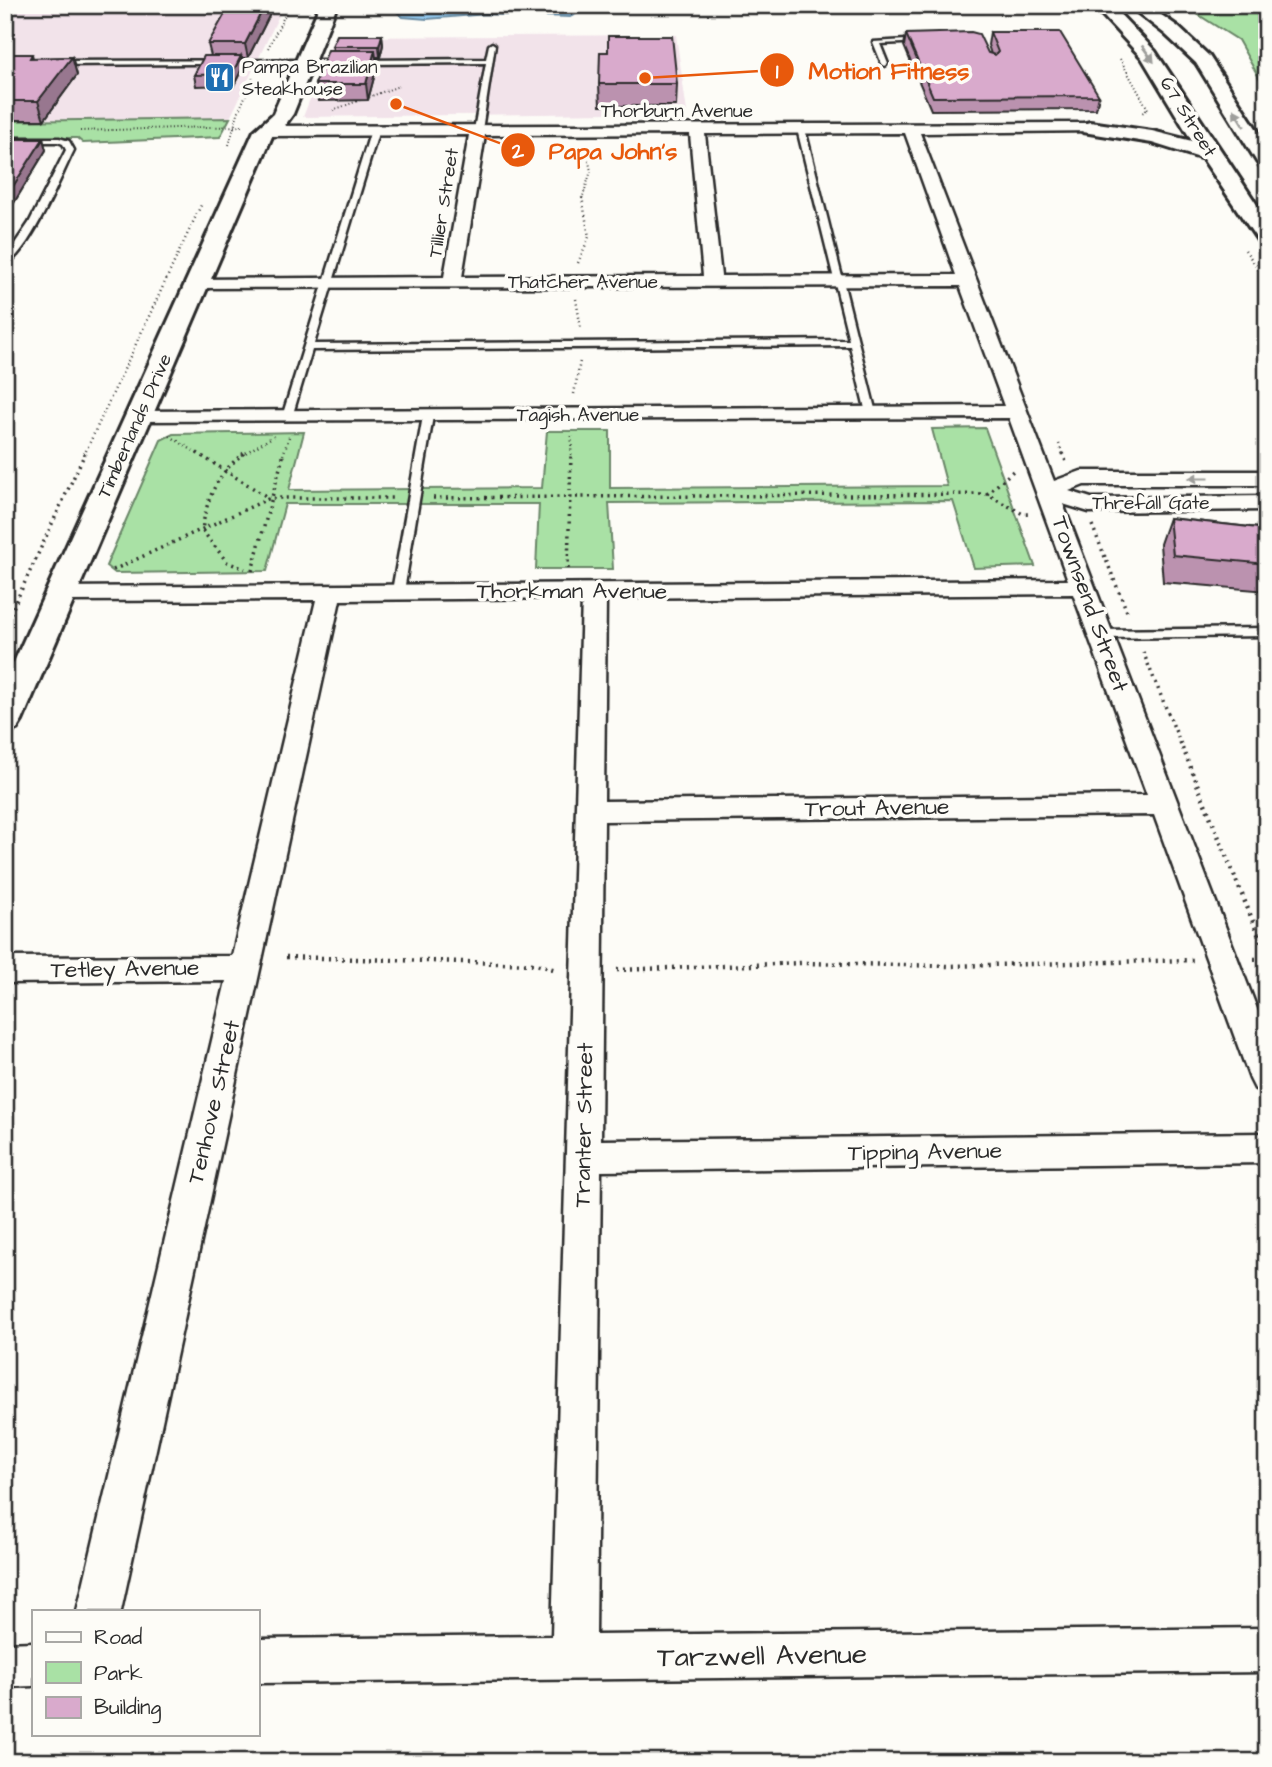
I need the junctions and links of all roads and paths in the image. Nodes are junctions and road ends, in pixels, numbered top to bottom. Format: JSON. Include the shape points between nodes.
{"nodes":[{"id":1,"x":232,"y":5,"type":"edge"},
{"id":2,"x":290,"y":5,"type":"edge"},
{"id":3,"x":329,"y":5,"type":"edge"},
{"id":4,"x":1101,"y":5,"type":"edge"},
{"id":5,"x":1136,"y":5,"type":"edge"},
{"id":6,"x":1156,"y":5,"type":"edge"},
{"id":7,"x":207,"y":13,"type":"dead end"},
{"id":8,"x":288,"y":40,"type":"dead end"},
{"id":9,"x":933,"y":40,"type":"edge"},
{"id":10,"x":492,"y":45,"type":"dead end"},
{"id":11,"x":1115,"y":50,"type":"dead end"},
{"id":12,"x":270,"y":60,"type":"junction"},
{"id":13,"x":490,"y":61,"type":"junction"},
{"id":14,"x":303,"y":63,"type":"junction"},
{"id":15,"x":47,"y":64,"type":"edge"},
{"id":16,"x":885,"y":64,"type":"dead end"},
{"id":17,"x":1213,"y":74,"type":"junction"},
{"id":18,"x":263,"y":76,"type":"joint"},
{"id":19,"x":398,"y":86,"type":"dead end"},
{"id":20,"x":1171,"y":89,"type":"junction"},
{"id":21,"x":332,"y":110,"type":"dead end"},
{"id":22,"x":1154,"y":116,"type":"junction"},
{"id":23,"x":257,"y":124,"type":"junction"},
{"id":24,"x":235,"y":125,"type":"junction"},
{"id":25,"x":1090,"y":128,"type":"junction"},
{"id":26,"x":800,"y":129,"type":"junction"},
{"id":27,"x":911,"y":129,"type":"junction"},
{"id":28,"x":375,"y":130,"type":"junction"},
{"id":29,"x":478,"y":130,"type":"junction"},
{"id":30,"x":697,"y":130,"type":"junction"},
{"id":31,"x":80,"y":131,"type":"dead end"},
{"id":32,"x":5,"y":140,"type":"edge"},
{"id":33,"x":229,"y":146,"type":"dead end"},
{"id":34,"x":1211,"y":155,"type":"junction"},
{"id":35,"x":1267,"y":162,"type":"edge"},
{"id":36,"x":206,"y":195,"type":"dead end"},
{"id":37,"x":1267,"y":237,"type":"edge"},
{"id":38,"x":5,"y":264,"type":"edge"},
{"id":39,"x":968,"y":280,"type":"junction"},
{"id":40,"x":838,"y":281,"type":"junction"},
{"id":41,"x":713,"y":282,"type":"junction"},
{"id":42,"x":452,"y":283,"type":"junction"},
{"id":43,"x":197,"y":284,"type":"junction"},
{"id":44,"x":328,"y":284,"type":"junction"},
{"id":45,"x":853,"y":343,"type":"junction"},
{"id":46,"x":309,"y":347,"type":"junction"},
{"id":47,"x":1018,"y":412,"type":"junction"},
{"id":48,"x":871,"y":413,"type":"junction"},
{"id":49,"x":429,"y":416,"type":"junction"},
{"id":50,"x":139,"y":417,"type":"junction"},
{"id":51,"x":287,"y":417,"type":"junction"},
{"id":52,"x":573,"y":428,"type":"dead end"},
{"id":53,"x":163,"y":432,"type":"dead end"},
{"id":54,"x":223,"y":469,"type":"junction"},
{"id":55,"x":1017,"y":471,"type":"dead end"},
{"id":56,"x":1267,"y":478,"type":"edge"},
{"id":57,"x":987,"y":494,"type":"junction"},
{"id":58,"x":569,"y":496,"type":"junction"},
{"id":59,"x":270,"y":498,"type":"junction"},
{"id":60,"x":414,"y":498,"type":"junction"},
{"id":61,"x":1038,"y":498,"type":"junction"},
{"id":62,"x":1267,"y":503,"type":"edge"},
{"id":63,"x":1086,"y":520,"type":"dead end"},
{"id":64,"x":202,"y":530,"type":"junction"},
{"id":65,"x":568,"y":568,"type":"dead end"},
{"id":66,"x":106,"y":573,"type":"dead end"},
{"id":67,"x":1084,"y":587,"type":"junction"},
{"id":68,"x":398,"y":591,"type":"junction"},
{"id":69,"x":330,"y":592,"type":"junction"},
{"id":70,"x":594,"y":592,"type":"junction"},
{"id":71,"x":61,"y":594,"type":"junction"},
{"id":72,"x":5,"y":625,"type":"edge"},
{"id":73,"x":1267,"y":632,"type":"edge"},
{"id":74,"x":1101,"y":634,"type":"junction"},
{"id":75,"x":1136,"y":634,"type":"junction"},
{"id":76,"x":5,"y":721,"type":"edge"},
{"id":77,"x":1165,"y":805,"type":"junction"},
{"id":78,"x":589,"y":811,"type":"junction"},
{"id":79,"x":1267,"y":956,"type":"edge"},
{"id":80,"x":286,"y":957,"type":"dead end"},
{"id":81,"x":1203,"y":960,"type":"dead end"},
{"id":82,"x":538,"y":964,"type":"dead end"},
{"id":83,"x":244,"y":968,"type":"junction"},
{"id":84,"x":635,"y":969,"type":"dead end"},
{"id":85,"x":5,"y":970,"type":"edge"},
{"id":86,"x":1267,"y":1079,"type":"edge"},
{"id":87,"x":1267,"y":1148,"type":"edge"},
{"id":88,"x":584,"y":1156,"type":"junction"},
{"id":89,"x":99,"y":1610,"type":"edge"},
{"id":90,"x":1267,"y":1650,"type":"edge"},
{"id":91,"x":574,"y":1659,"type":"junction"},
{"id":92,"x":259,"y":1661,"type":"edge"},
{"id":93,"x":32,"y":1664,"type":"edge"},
{"id":94,"x":5,"y":1665,"type":"edge"}],
"edges":[{"from":1,"to":7,"type":"path"},
{"from":2,"to":12,"type":"path"},
{"from":3,"to":14,"type":"main road","name":"Timberlands Drive"},
{"from":4,"to":20,"type":"main road","name":"67 Street","one_way":true,"via":[[1149,53]]},
{"from":5,"to":17,"type":"main road","name":"67 Street","via":[[1182,39]]},
{"from":6,"to":17,"type":"main road","via":[[1202,43],[1210,54]]},
{"from":8,"to":12,"type":"main road"},
{"from":9,"to":16,"type":"lane","via":[[876,42]]},
{"from":10,"to":13,"type":"lane"},
{"from":11,"to":22,"type":"path","via":[[1148,109],[1139,114]]},
{"from":12,"to":14,"type":"lane"},
{"from":12,"to":15,"type":"lane"},
{"from":12,"to":18,"type":"main road"},
{"from":13,"to":14,"type":"lane"},
{"from":13,"to":29,"type":"lane"},
{"from":14,"to":23,"type":"main road","name":"Timberlands Drive","via":[[276,124]]},
{"from":35,"to":17,"type":"main road","name":"67 Street","one_way":true},
{"from":18,"to":24,"type":"path","via":[[243,98]]},
{"from":19,"to":21,"type":"path"},
{"from":20,"to":22,"type":"main road"},
{"from":20,"to":34,"type":"main road","name":"67 Street"},
{"from":22,"to":25,"type":"main road"},
{"from":23,"to":24,"type":"path"},
{"from":23,"to":28,"type":"street","name":"Thorburn Avenue"},
{"from":23,"to":43,"type":"main road","name":"Timberlands Drive"},
{"from":24,"to":31,"type":"path"},
{"from":24,"to":33,"type":"path"},
{"from":25,"to":27,"type":"street","name":"Thorburn Avenue"},
{"from":25,"to":34,"type":"main road","via":[[1138,133]]},
{"from":26,"to":27,"type":"street","name":"Thorburn Avenue"},
{"from":26,"to":30,"type":"street","name":"Thorburn Avenue"},
{"from":26,"to":40,"type":"lane"},
{"from":27,"to":39,"type":"street","name":"Townsend Street"},
{"from":28,"to":29,"type":"street","name":"Thorburn Avenue"},
{"from":28,"to":44,"type":"lane"},
{"from":29,"to":30,"type":"street","name":"Thorburn Avenue"},
{"from":29,"to":42,"type":"street","name":"Tillier Street"},
{"from":30,"to":41,"type":"street"},
{"from":32,"to":38,"type":"lane","via":[[59,140],[69,149],[36,216]]},
{"from":34,"to":37,"type":"main road","name":"67 Street"},
{"from":36,"to":72,"type":"path"},
{"from":39,"to":40,"type":"street","name":"Thatcher Avenue"},
{"from":39,"to":47,"type":"street","name":"Townsend Street"},
{"from":40,"to":41,"type":"street","name":"Thatcher Avenue"},
{"from":40,"to":45,"type":"lane"},
{"from":41,"to":42,"type":"street","name":"Thatcher Avenue"},
{"from":42,"to":44,"type":"street","name":"Thatcher Avenue"},
{"from":43,"to":44,"type":"street","name":"Thatcher Avenue"},
{"from":43,"to":50,"type":"main road","name":"Timberlands Drive"},
{"from":44,"to":46,"type":"lane"},
{"from":45,"to":46,"type":"lane"},
{"from":45,"to":48,"type":"lane"},
{"from":46,"to":51,"type":"lane"},
{"from":47,"to":48,"type":"street","name":"Tagish Avenue"},
{"from":47,"to":61,"type":"street","name":"Townsend Street"},
{"from":48,"to":49,"type":"street","name":"Tagish Avenue"},
{"from":49,"to":51,"type":"street","name":"Tagish Avenue"},
{"from":49,"to":60,"type":"lane"},
{"from":50,"to":51,"type":"street","name":"Tagish Avenue"},
{"from":50,"to":71,"type":"main road","name":"Timberlands Drive"},
{"from":52,"to":58,"type":"path"},
{"from":53,"to":54,"type":"path"},
{"from":54,"to":59,"type":"path"},
{"from":54,"to":59,"type":"path","via":[[272,437],[292,430]]},
{"from":54,"to":64,"type":"path","via":[[205,500]]},
{"from":55,"to":57,"type":"path"},
{"from":56,"to":61,"type":"street","name":"Threfall Gate","one_way":true,"via":[[1081,478]]},
{"from":57,"to":58,"type":"path"},
{"from":57,"to":61,"type":"path","via":[[1023,514],[1032,514]]},
{"from":58,"to":60,"type":"path"},
{"from":58,"to":65,"type":"path"},
{"from":59,"to":60,"type":"path"},
{"from":59,"to":64,"type":"path"},
{"from":59,"to":64,"type":"path","via":[[252,574],[227,562]]},
{"from":60,"to":68,"type":"lane"},
{"from":61,"to":62,"type":"street","name":"Threfall Gate","via":[[1090,505]]},
{"from":61,"to":67,"type":"street","name":"Townsend Street"},
{"from":63,"to":75,"type":"path","via":[[1092,524]]},
{"from":64,"to":66,"type":"path"},
{"from":67,"to":70,"type":"street","name":"Thorkman Avenue"},
{"from":67,"to":74,"type":"street","name":"Townsend Street"},
{"from":68,"to":69,"type":"street","name":"Thorkman Avenue"},
{"from":68,"to":70,"type":"street","name":"Thorkman Avenue"},
{"from":69,"to":71,"type":"street","name":"Thorkman Avenue"},
{"from":69,"to":83,"type":"street","name":"Tenhove Street"},
{"from":70,"to":78,"type":"street","name":"Tranter Street"},
{"from":71,"to":76,"type":"main road","name":"Timberlands Drive"},
{"from":73,"to":75,"type":"lane"},
{"from":74,"to":75,"type":"lane"},
{"from":74,"to":77,"type":"street","name":"Townsend Street"},
{"from":75,"to":79,"type":"path"},
{"from":77,"to":78,"type":"street","name":"Trout Avenue"},
{"from":77,"to":86,"type":"street","name":"Townsend Street"},
{"from":78,"to":88,"type":"street","name":"Tranter Street"},
{"from":80,"to":82,"type":"path"},
{"from":81,"to":84,"type":"path"},
{"from":83,"to":85,"type":"street","name":"Tetley Avenue"},
{"from":83,"to":89,"type":"street","name":"Tenhove Street"},
{"from":87,"to":88,"type":"street","name":"Tipping Avenue"},
{"from":88,"to":91,"type":"street","name":"Tranter Street"},
{"from":90,"to":91,"type":"street","name":"Tarzwell Avenue"},
{"from":91,"to":92,"type":"street","name":"Tarzwell Avenue"},
{"from":93,"to":94,"type":"street"}]}
